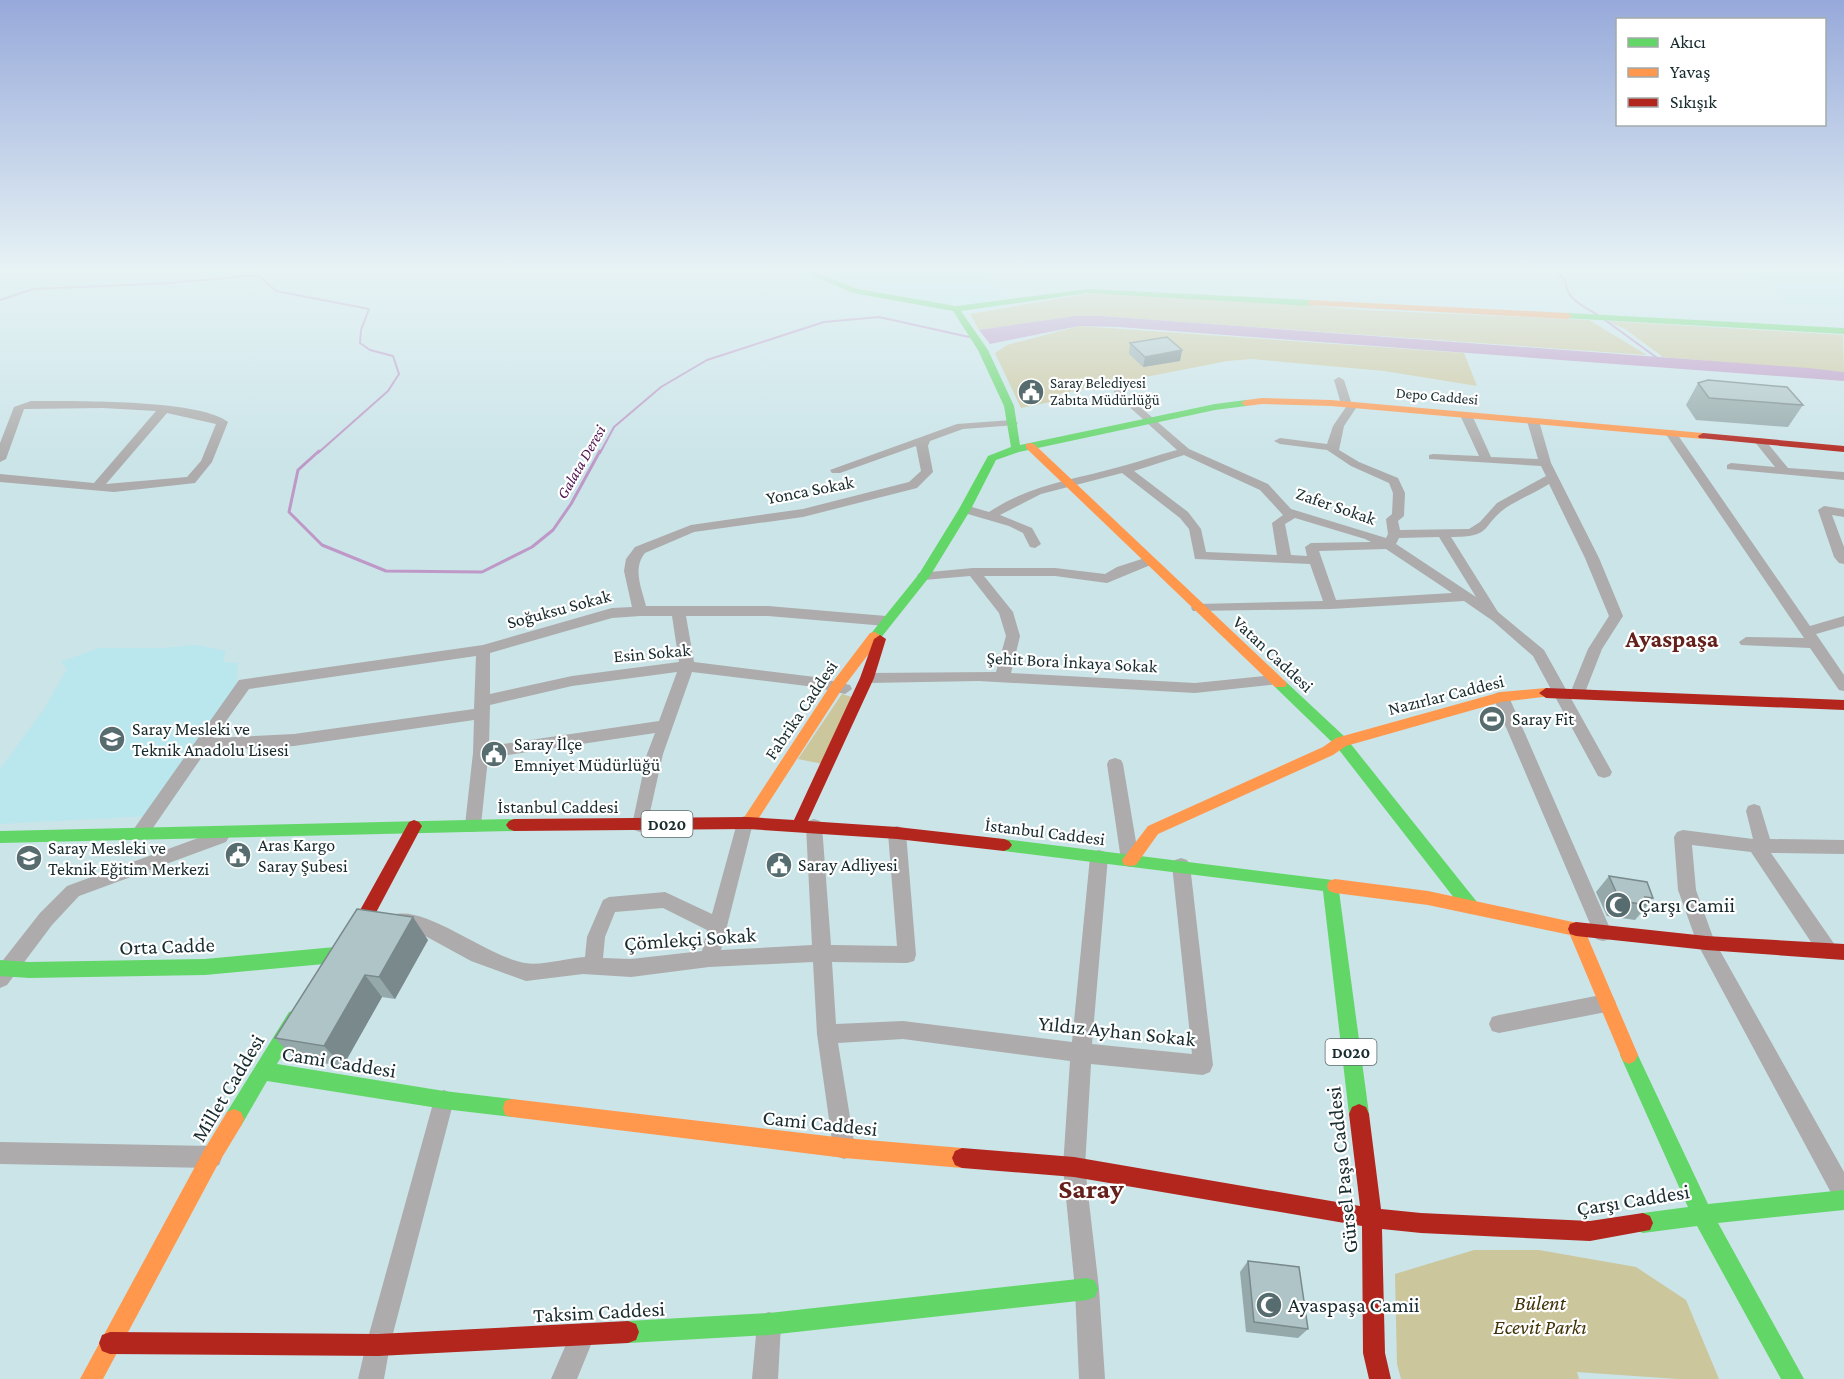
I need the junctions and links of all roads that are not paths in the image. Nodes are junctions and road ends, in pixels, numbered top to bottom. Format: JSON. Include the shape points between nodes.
{"nodes":[{"id":1,"x":975,"y":336,"type":"edge"},
{"id":2,"x":1339,"y":380,"type":"dead end"},
{"id":3,"x":1118,"y":391,"type":"dead end"},
{"id":4,"x":1349,"y":404,"type":"junction"},
{"id":5,"x":164,"y":409,"type":"junction"},
{"id":6,"x":1466,"y":415,"type":"junction"},
{"id":7,"x":1149,"y":421,"type":"junction"},
{"id":8,"x":1533,"y":421,"type":"junction"},
{"id":9,"x":1012,"y":423,"type":"junction"},
{"id":10,"x":1671,"y":433,"type":"junction"},
{"id":11,"x":926,"y":439,"type":"junction"},
{"id":12,"x":1280,"y":441,"type":"dead end"},
{"id":13,"x":1760,"y":441,"type":"junction"},
{"id":14,"x":1023,"y":448,"type":"junction"},
{"id":15,"x":1333,"y":448,"type":"junction"},
{"id":16,"x":1844,"y":449,"type":"edge"},
{"id":17,"x":1185,"y":451,"type":"junction"},
{"id":18,"x":1433,"y":457,"type":"dead end"},
{"id":19,"x":0,"y":459,"type":"edge"},
{"id":20,"x":1487,"y":460,"type":"junction"},
{"id":21,"x":1545,"y":463,"type":"junction"},
{"id":22,"x":1731,"y":467,"type":"dead end"},
{"id":23,"x":1124,"y":469,"type":"junction"},
{"id":24,"x":836,"y":470,"type":"dead end"},
{"id":25,"x":1784,"y":471,"type":"junction"},
{"id":26,"x":1844,"y":476,"type":"edge"},
{"id":27,"x":0,"y":478,"type":"edge"},
{"id":28,"x":1551,"y":478,"type":"junction"},
{"id":29,"x":1064,"y":481,"type":"junction"},
{"id":30,"x":97,"y":487,"type":"junction"},
{"id":31,"x":965,"y":509,"type":"junction"},
{"id":32,"x":1844,"y":513,"type":"edge"},
{"id":33,"x":1293,"y":514,"type":"junction"},
{"id":34,"x":991,"y":516,"type":"junction"},
{"id":35,"x":1443,"y":534,"type":"junction"},
{"id":36,"x":1392,"y":539,"type":"junction"},
{"id":37,"x":1035,"y":544,"type":"dead end"},
{"id":38,"x":1285,"y":560,"type":"junction"},
{"id":39,"x":1316,"y":560,"type":"junction"},
{"id":40,"x":1844,"y":560,"type":"edge"},
{"id":41,"x":1148,"y":561,"type":"junction"},
{"id":42,"x":973,"y":572,"type":"junction"},
{"id":43,"x":924,"y":576,"type":"junction"},
{"id":44,"x":1464,"y":597,"type":"junction"},
{"id":45,"x":1331,"y":604,"type":"junction"},
{"id":46,"x":1198,"y":608,"type":"junction"},
{"id":47,"x":678,"y":610,"type":"junction"},
{"id":48,"x":640,"y":611,"type":"junction"},
{"id":49,"x":1498,"y":618,"type":"junction"},
{"id":50,"x":886,"y":621,"type":"junction"},
{"id":51,"x":1844,"y":621,"type":"edge"},
{"id":52,"x":1810,"y":638,"type":"junction"},
{"id":53,"x":1746,"y":642,"type":"dead end"},
{"id":54,"x":483,"y":650,"type":"junction"},
{"id":55,"x":687,"y":666,"type":"junction"},
{"id":56,"x":1002,"y":677,"type":"junction"},
{"id":57,"x":867,"y":678,"type":"junction"},
{"id":58,"x":1274,"y":681,"type":"junction"},
{"id":59,"x":837,"y":686,"type":"junction"},
{"id":60,"x":1844,"y":686,"type":"edge"},
{"id":61,"x":1579,"y":691,"type":"junction"},
{"id":62,"x":1558,"y":692,"type":"junction"},
{"id":63,"x":859,"y":693,"type":"junction"},
{"id":64,"x":1501,"y":697,"type":"junction"},
{"id":65,"x":1844,"y":705,"type":"edge"},
{"id":66,"x":483,"y":707,"type":"junction"},
{"id":67,"x":664,"y":726,"type":"junction"},
{"id":68,"x":1341,"y":742,"type":"junction"},
{"id":69,"x":202,"y":745,"type":"junction"},
{"id":70,"x":481,"y":753,"type":"junction"},
{"id":71,"x":1115,"y":764,"type":"dead end"},
{"id":72,"x":1604,"y":772,"type":"dead end"},
{"id":73,"x":1754,"y":811,"type":"dead end"},
{"id":74,"x":747,"y":823,"type":"junction"},
{"id":75,"x":473,"y":825,"type":"junction"},
{"id":76,"x":640,"y":825,"type":"junction"},
{"id":77,"x":806,"y":825,"type":"junction"},
{"id":78,"x":414,"y":826,"type":"junction"},
{"id":79,"x":234,"y":832,"type":"junction"},
{"id":80,"x":140,"y":833,"type":"junction"},
{"id":81,"x":897,"y":833,"type":"junction"},
{"id":82,"x":0,"y":837,"type":"edge"},
{"id":83,"x":1756,"y":846,"type":"junction"},
{"id":84,"x":1844,"y":847,"type":"edge"},
{"id":85,"x":1099,"y":857,"type":"junction"},
{"id":86,"x":1130,"y":860,"type":"junction"},
{"id":87,"x":1181,"y":865,"type":"junction"},
{"id":88,"x":1330,"y":885,"type":"junction"},
{"id":89,"x":1471,"y":907,"type":"junction"},
{"id":90,"x":365,"y":917,"type":"junction"},
{"id":91,"x":719,"y":927,"type":"junction"},
{"id":92,"x":1576,"y":929,"type":"junction"},
{"id":93,"x":1603,"y":933,"type":"junction"},
{"id":94,"x":1706,"y":943,"type":"junction"},
{"id":95,"x":1836,"y":952,"type":"edge"},
{"id":96,"x":821,"y":953,"type":"junction"},
{"id":97,"x":335,"y":955,"type":"junction"},
{"id":98,"x":709,"y":959,"type":"junction"},
{"id":99,"x":593,"y":966,"type":"junction"},
{"id":100,"x":2,"y":972,"type":"edge"},
{"id":101,"x":323,"y":974,"type":"edge"},
{"id":102,"x":304,"y":1003,"type":"edge"},
{"id":103,"x":1606,"y":1004,"type":"junction"},
{"id":104,"x":1499,"y":1024,"type":"dead end"},
{"id":105,"x":827,"y":1034,"type":"junction"},
{"id":106,"x":1081,"y":1053,"type":"junction"},
{"id":107,"x":262,"y":1071,"type":"junction"},
{"id":108,"x":444,"y":1100,"type":"junction"},
{"id":109,"x":844,"y":1148,"type":"junction"},
{"id":110,"x":0,"y":1153,"type":"edge"},
{"id":111,"x":211,"y":1157,"type":"junction"},
{"id":112,"x":1074,"y":1167,"type":"junction"},
{"id":113,"x":1844,"y":1194,"type":"edge"},
{"id":114,"x":1844,"y":1200,"type":"edge"},
{"id":115,"x":1702,"y":1215,"type":"junction"},
{"id":116,"x":1372,"y":1218,"type":"junction"},
{"id":117,"x":1087,"y":1289,"type":"junction"},
{"id":118,"x":769,"y":1324,"type":"junction"},
{"id":119,"x":583,"y":1334,"type":"junction"},
{"id":120,"x":110,"y":1343,"type":"junction"},
{"id":121,"x":378,"y":1345,"type":"junction"},
{"id":122,"x":91,"y":1379,"type":"edge"},
{"id":123,"x":371,"y":1379,"type":"edge"},
{"id":124,"x":564,"y":1379,"type":"edge"},
{"id":125,"x":765,"y":1379,"type":"edge"},
{"id":126,"x":1092,"y":1379,"type":"edge"},
{"id":127,"x":1380,"y":1379,"type":"edge"},
{"id":128,"x":1793,"y":1379,"type":"edge"}],
"edges":[{"from":1,"to":9,"type":"main road","via":[[1009,406]]},
{"from":2,"to":4,"type":"street"},
{"from":3,"to":7,"type":"street","name":"Zafer Sokak"},
{"from":4,"to":6,"type":"main road","name":"Depo Caddesi"},
{"from":4,"to":7,"type":"main road","name":"Depo Caddesi","via":[[1262,401]]},
{"from":4,"to":15,"type":"street","via":[[1333,437]]},
{"from":5,"to":19,"type":"street","via":[[42,404],[19,407]]},
{"from":5,"to":30,"type":"street"},
{"from":5,"to":30,"type":"street","via":[[222,422],[206,462],[191,480]]},
{"from":6,"to":8,"type":"main road","name":"Depo Caddesi"},
{"from":6,"to":20,"type":"street"},
{"from":7,"to":14,"type":"main road","name":"Depo Caddesi"},
{"from":7,"to":17,"type":"street","name":"Zafer Sokak"},
{"from":8,"to":10,"type":"main road","name":"Depo Caddesi"},
{"from":8,"to":21,"type":"street"},
{"from":9,"to":11,"type":"street","via":[[961,426]]},
{"from":9,"to":14,"type":"main road"},
{"from":10,"to":13,"type":"main road","name":"Depo Caddesi"},
{"from":10,"to":52,"type":"street"},
{"from":11,"to":24,"type":"street"},
{"from":11,"to":48,"type":"street","name":"Yonca Sokak","via":[[922,446],[927,472],[913,484],[803,513],[691,528],[640,550],[631,571]]},
{"from":12,"to":15,"type":"street"},
{"from":13,"to":16,"type":"main road","name":"Depo Caddesi"},
{"from":13,"to":25,"type":"street"},
{"from":14,"to":29,"type":"main road","name":"Vatan Caddesi"},
{"from":14,"to":31,"type":"main road","name":"Fabrika Caddesi","via":[[992,458]]},
{"from":15,"to":36,"type":"street","via":[[1355,464],[1394,481],[1399,493],[1398,516],[1392,519]]},
{"from":17,"to":23,"type":"street"},
{"from":17,"to":33,"type":"street","name":"Zafer Sokak","via":[[1264,487]]},
{"from":18,"to":20,"type":"street"},
{"from":20,"to":21,"type":"street"},
{"from":21,"to":28,"type":"street"},
{"from":22,"to":25,"type":"street"},
{"from":23,"to":29,"type":"street"},
{"from":23,"to":38,"type":"street","via":[[1184,515],[1195,529],[1200,556]]},
{"from":25,"to":26,"type":"street"},
{"from":27,"to":30,"type":"street"},
{"from":28,"to":35,"type":"street","via":[[1501,506],[1472,533]]},
{"from":28,"to":61,"type":"street","via":[[1616,615],[1595,649]]},
{"from":29,"to":34,"type":"street","via":[[1009,503]]},
{"from":29,"to":41,"type":"main road","name":"Vatan Caddesi"},
{"from":31,"to":34,"type":"street"},
{"from":31,"to":43,"type":"main road","name":"Fabrika Caddesi"},
{"from":32,"to":40,"type":"street","via":[[1824,510]]},
{"from":33,"to":36,"type":"street","name":"Zafer Sokak"},
{"from":33,"to":38,"type":"street","via":[[1278,523]]},
{"from":34,"to":37,"type":"street","via":[[1028,531]]},
{"from":35,"to":36,"type":"street"},
{"from":35,"to":49,"type":"street"},
{"from":36,"to":39,"type":"street","via":[[1311,547]]},
{"from":36,"to":44,"type":"street","name":"Zafer Sokak"},
{"from":38,"to":39,"type":"street"},
{"from":39,"to":45,"type":"street"},
{"from":41,"to":42,"type":"street","via":[[1107,579],[1055,572]]},
{"from":41,"to":46,"type":"main road","name":"Vatan Caddesi"},
{"from":42,"to":43,"type":"street"},
{"from":42,"to":56,"type":"street","via":[[1006,612],[1013,636]]},
{"from":43,"to":50,"type":"main road","name":"Fabrika Caddesi"},
{"from":44,"to":45,"type":"street"},
{"from":44,"to":49,"type":"street","name":"Zafer Sokak"},
{"from":45,"to":46,"type":"street"},
{"from":46,"to":58,"type":"main road","name":"Vatan Caddesi"},
{"from":47,"to":48,"type":"street","name":"Soğuksu Sokak"},
{"from":47,"to":50,"type":"street","name":"Soğuksu Sokak","via":[[768,611]]},
{"from":47,"to":55,"type":"street"},
{"from":48,"to":54,"type":"street","name":"Soğuksu Sokak","via":[[612,613]]},
{"from":49,"to":62,"type":"street","name":"Zafer Sokak","via":[[1539,653]]},
{"from":50,"to":57,"type":"main road","name":"Fabrika Caddesi"},
{"from":50,"to":59,"type":"main road","name":"Fabrika Caddesi"},
{"from":51,"to":52,"type":"street"},
{"from":52,"to":53,"type":"street"},
{"from":52,"to":60,"type":"street"},
{"from":54,"to":66,"type":"street"},
{"from":54,"to":69,"type":"street","name":"Soğuksu Sokak","via":[[244,684]]},
{"from":55,"to":59,"type":"street","name":"Esin Sokak"},
{"from":55,"to":66,"type":"street","name":"Esin Sokak","via":[[572,681]]},
{"from":55,"to":67,"type":"street"},
{"from":56,"to":57,"type":"street","name":"Şehit Bora İnkaya Sokak"},
{"from":56,"to":58,"type":"street","name":"Şehit Bora İnkaya Sokak","via":[[1195,688]]},
{"from":57,"to":63,"type":"main road","name":"Fabrika Caddesi"},
{"from":58,"to":68,"type":"main road","name":"Vatan Caddesi"},
{"from":59,"to":63,"type":"street","name":"Esin Sokak"},
{"from":59,"to":74,"type":"main road","name":"Fabrika Caddesi"},
{"from":61,"to":62,"type":"main road","name":"Nazırlar Caddesi"},
{"from":61,"to":65,"type":"main road","name":"Nazırlar Caddesi"},
{"from":62,"to":64,"type":"main road","name":"Nazırlar Caddesi"},
{"from":62,"to":72,"type":"street","name":"Zafer Sokak"},
{"from":63,"to":77,"type":"main road","name":"Fabrika Caddesi"},
{"from":64,"to":68,"type":"main road","name":"Nazırlar Caddesi"},
{"from":64,"to":93,"type":"street"},
{"from":66,"to":69,"type":"street","name":"Esin Sokak","via":[[294,740]]},
{"from":66,"to":70,"type":"street"},
{"from":67,"to":70,"type":"street"},
{"from":67,"to":76,"type":"street"},
{"from":68,"to":86,"type":"main road","name":"Nazırlar Caddesi","via":[[1153,830]]},
{"from":68,"to":89,"type":"main road","name":"Vatan Caddesi"},
{"from":69,"to":80,"type":"street"},
{"from":70,"to":75,"type":"street"},
{"from":71,"to":86,"type":"street"},
{"from":73,"to":83,"type":"street","via":[[1762,841]]},
{"from":74,"to":76,"type":"main road","name":"İstanbul Caddesi","number":"D020"},
{"from":74,"to":77,"type":"main road","name":"İstanbul Caddesi","number":"D020"},
{"from":74,"to":91,"type":"street"},
{"from":75,"to":76,"type":"main road","name":"İstanbul Caddesi","number":"D020"},
{"from":75,"to":78,"type":"main road","name":"İstanbul Caddesi","number":"D020"},
{"from":77,"to":81,"type":"main road","name":"İstanbul Caddesi","number":"D020"},
{"from":77,"to":96,"type":"street"},
{"from":78,"to":79,"type":"main road","name":"İstanbul Caddesi","number":"D020"},
{"from":78,"to":90,"type":"main road"},
{"from":79,"to":80,"type":"main road","name":"İstanbul Caddesi","number":"D020"},
{"from":79,"to":100,"type":"street","via":[[73,891]]},
{"from":80,"to":82,"type":"main road","name":"İstanbul Caddesi","number":"D020"},
{"from":81,"to":85,"type":"main road","name":"İstanbul Caddesi","number":"D020"},
{"from":81,"to":96,"type":"street","name":"Çömlekçi Sokak","via":[[907,955]]},
{"from":83,"to":84,"type":"street"},
{"from":83,"to":94,"type":"street","via":[[1683,837],[1687,890]]},
{"from":83,"to":95,"type":"street"},
{"from":85,"to":86,"type":"main road","name":"İstanbul Caddesi","number":"D020"},
{"from":85,"to":106,"type":"street"},
{"from":86,"to":87,"type":"main road","name":"İstanbul Caddesi","number":"D020"},
{"from":87,"to":88,"type":"main road","name":"İstanbul Caddesi","number":"D020"},
{"from":87,"to":106,"type":"street","name":"Yıldız Ayhan Sokak","via":[[1203,1065]]},
{"from":88,"to":89,"type":"main road","number":"D020"},
{"from":88,"to":116,"type":"main road","name":"Gürsel Paşa Caddesi","number":"D020"},
{"from":89,"to":92,"type":"main road","number":"D020"},
{"from":90,"to":97,"type":"main road"},
{"from":90,"to":99,"type":"street","name":"Çömlekçi Sokak","via":[[421,924],[478,955],[526,972]]},
{"from":91,"to":98,"type":"street"},
{"from":91,"to":99,"type":"street","via":[[665,900],[609,904],[596,937]]},
{"from":92,"to":93,"type":"main road"},
{"from":92,"to":103,"type":"main road","name":"Çarşı Caddesi"},
{"from":93,"to":94,"type":"main road"},
{"from":94,"to":95,"type":"main road"},
{"from":94,"to":113,"type":"street"},
{"from":96,"to":98,"type":"street","name":"Çömlekçi Sokak"},
{"from":96,"to":105,"type":"street"},
{"from":97,"to":100,"type":"main road","name":"Orta Cadde","via":[[205,967]]},
{"from":97,"to":101,"type":"main road"},
{"from":98,"to":99,"type":"street","name":"Çömlekçi Sokak","via":[[631,968]]},
{"from":102,"to":107,"type":"main road","name":"Millet Caddesi"},
{"from":103,"to":104,"type":"street"},
{"from":103,"to":115,"type":"main road","name":"Çarşı Caddesi"},
{"from":105,"to":106,"type":"street","name":"Yıldız Ayhan Sokak","via":[[903,1030]]},
{"from":105,"to":109,"type":"street"},
{"from":106,"to":112,"type":"street"},
{"from":107,"to":108,"type":"main road","name":"Cami Caddesi"},
{"from":107,"to":111,"type":"main road","name":"Millet Caddesi"},
{"from":108,"to":109,"type":"main road","name":"Cami Caddesi"},
{"from":108,"to":121,"type":"street"},
{"from":109,"to":112,"type":"main road","name":"Cami Caddesi"},
{"from":110,"to":111,"type":"street"},
{"from":111,"to":120,"type":"main road","name":"Millet Caddesi"},
{"from":112,"to":116,"type":"main road","name":"Cami Caddesi"},
{"from":112,"to":117,"type":"street"},
{"from":114,"to":115,"type":"main road"},
{"from":115,"to":116,"type":"main road","name":"Çarşı Caddesi","via":[[1590,1231]]},
{"from":115,"to":128,"type":"main road"},
{"from":116,"to":127,"type":"main road","name":"Gürsel Paşa Caddesi","number":"D020","via":[[1374,1353]]},
{"from":117,"to":118,"type":"main road","name":"Taksim Caddesi"},
{"from":117,"to":126,"type":"street"},
{"from":118,"to":119,"type":"main road","name":"Taksim Caddesi"},
{"from":118,"to":125,"type":"street"},
{"from":119,"to":121,"type":"main road","name":"Taksim Caddesi"},
{"from":119,"to":124,"type":"street"},
{"from":120,"to":121,"type":"main road","name":"Taksim Caddesi"},
{"from":120,"to":122,"type":"main road","name":"Millet Caddesi"},
{"from":121,"to":123,"type":"street"}]}
